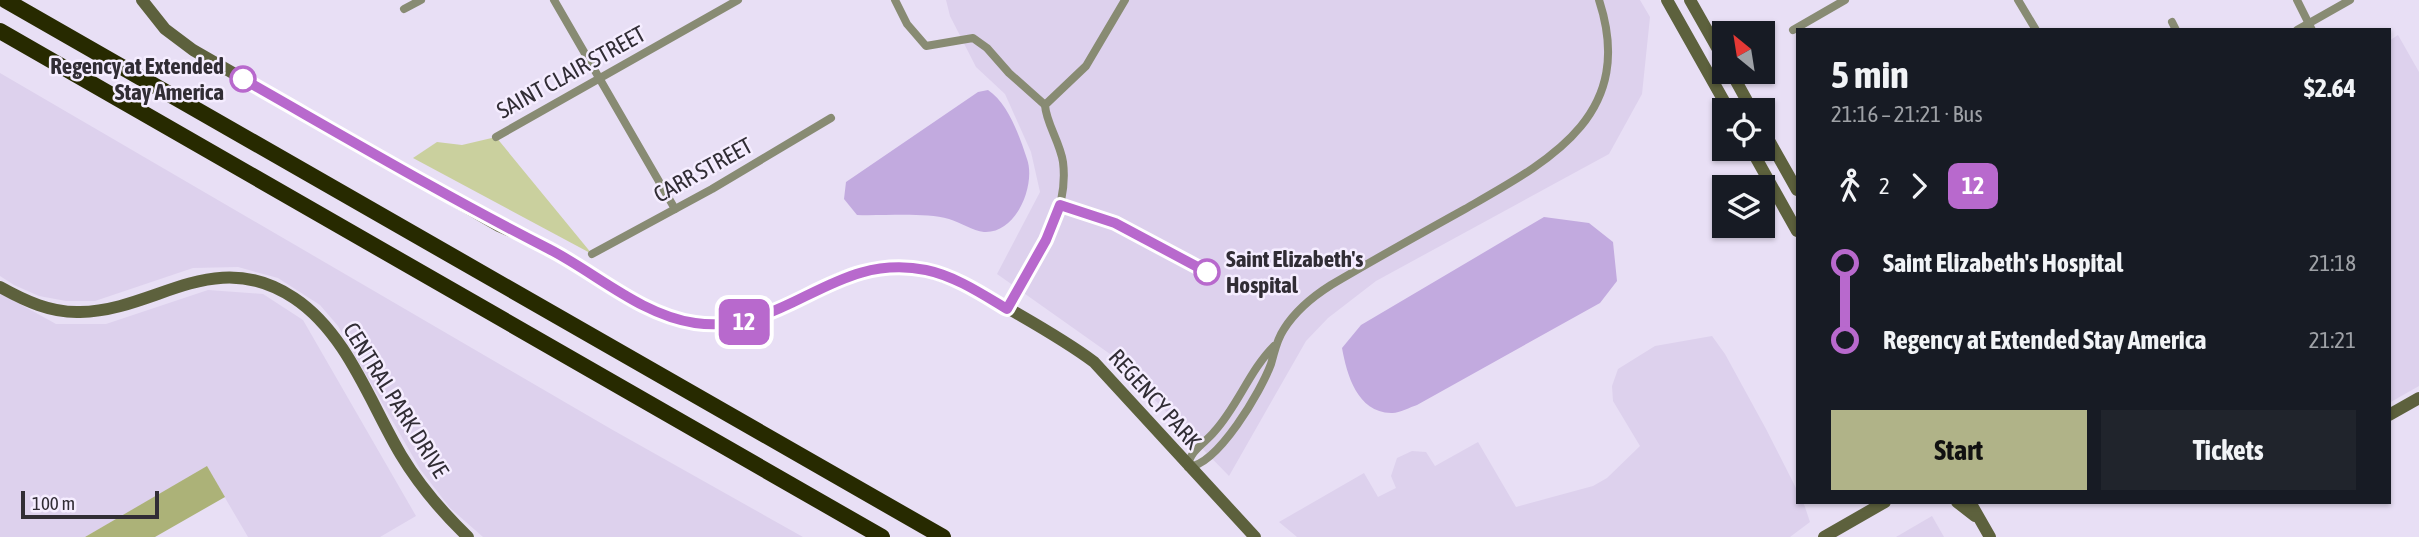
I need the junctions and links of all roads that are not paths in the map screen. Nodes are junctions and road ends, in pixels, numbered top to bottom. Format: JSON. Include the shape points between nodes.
{"nodes":[{"id":1,"x":5,"y":0,"type":"edge"},
{"id":2,"x":15,"y":0,"type":"edge"},
{"id":3,"x":142,"y":0,"type":"edge"},
{"id":4,"x":421,"y":0,"type":"edge"},
{"id":5,"x":554,"y":0,"type":"edge"},
{"id":6,"x":738,"y":0,"type":"edge"},
{"id":7,"x":895,"y":0,"type":"edge"},
{"id":8,"x":1125,"y":0,"type":"edge"},
{"id":9,"x":1599,"y":0,"type":"edge"},
{"id":10,"x":1667,"y":0,"type":"edge"},
{"id":11,"x":1690,"y":0,"type":"edge"},
{"id":12,"x":1845,"y":0,"type":"edge"},
{"id":13,"x":2018,"y":0,"type":"edge"},
{"id":14,"x":2297,"y":0,"type":"edge"},
{"id":15,"x":2350,"y":0,"type":"edge"},
{"id":16,"x":404,"y":9,"type":"dead end"},
{"id":17,"x":31,"y":15,"type":"junction"},
{"id":18,"x":2311,"y":27,"type":"edge"},
{"id":19,"x":1796,"y":28,"type":"edge"},
{"id":20,"x":1796,"y":28,"type":"edge"},
{"id":21,"x":2035,"y":28,"type":"edge"},
{"id":22,"x":1793,"y":30,"type":"dead end"},
{"id":23,"x":0,"y":31,"type":"edge"},
{"id":24,"x":1712,"y":39,"type":"edge"},
{"id":25,"x":600,"y":79,"type":"junction"},
{"id":26,"x":1722,"y":98,"type":"edge"},
{"id":27,"x":1045,"y":105,"type":"junction"},
{"id":28,"x":831,"y":118,"type":"dead end"},
{"id":29,"x":496,"y":137,"type":"dead end"},
{"id":30,"x":1775,"y":151,"type":"edge"},
{"id":31,"x":1758,"y":161,"type":"edge"},
{"id":32,"x":1796,"y":188,"type":"edge"},
{"id":33,"x":675,"y":209,"type":"junction"},
{"id":34,"x":1796,"y":229,"type":"edge"},
{"id":35,"x":592,"y":254,"type":"dead end"},
{"id":36,"x":0,"y":287,"type":"edge"},
{"id":37,"x":1007,"y":309,"type":"junction"},
{"id":38,"x":1275,"y":346,"type":"junction"},
{"id":39,"x":2419,"y":398,"type":"edge"},
{"id":40,"x":2391,"y":414,"type":"edge"},
{"id":41,"x":1188,"y":467,"type":"junction"},
{"id":42,"x":1882,"y":504,"type":"edge"},
{"id":43,"x":1960,"y":504,"type":"edge"},
{"id":44,"x":1971,"y":504,"type":"edge"},
{"id":45,"x":1980,"y":520,"type":"junction"},
{"id":46,"x":468,"y":537,"type":"edge"},
{"id":47,"x":882,"y":537,"type":"edge"},
{"id":48,"x":943,"y":537,"type":"edge"},
{"id":49,"x":1255,"y":537,"type":"edge"},
{"id":50,"x":1824,"y":537,"type":"edge"},
{"id":51,"x":1990,"y":537,"type":"edge"}],
"edges":[{"from":1,"to":17,"type":"highway"},
{"from":2,"to":17,"type":"highway"},
{"from":3,"to":37,"type":"street","name":"REGENCY PARK","via":[[165,29],[193,50],[499,226],[678,320],[720,325],[746,322],[875,267],[928,270]]},
{"from":4,"to":16,"type":"street"},
{"from":5,"to":25,"type":"street"},
{"from":6,"to":25,"type":"street","name":"SAINT CLAIR STREET"},
{"from":7,"to":27,"type":"street","via":[[926,46],[973,38]]},
{"from":8,"to":27,"type":"street","via":[[1086,66]]},
{"from":9,"to":38,"type":"street","via":[[1606,32],[1605,69],[1594,106],[1577,134],[1532,170],[1314,296],[1289,321]]},
{"from":10,"to":26,"type":"street"},
{"from":11,"to":24,"type":"street"},
{"from":12,"to":19,"type":"street"},
{"from":13,"to":21,"type":"street"},
{"from":14,"to":18,"type":"street"},
{"from":15,"to":18,"type":"street"},
{"from":17,"to":48,"type":"highway"},
{"from":20,"to":22,"type":"street"},
{"from":23,"to":47,"type":"highway"},
{"from":25,"to":29,"type":"street","name":"SAINT CLAIR STREET"},
{"from":25,"to":33,"type":"street"},
{"from":27,"to":37,"type":"street","via":[[1063,162],[1062,194],[1054,225]]},
{"from":28,"to":33,"type":"street","name":"CARR STREET"},
{"from":30,"to":32,"type":"street"},
{"from":31,"to":34,"type":"street"},
{"from":33,"to":35,"type":"street","name":"CARR STREET"},
{"from":36,"to":46,"type":"street","name":"CENTRAL PARK DRIVE","via":[[31,304],[78,313],[216,278],[255,281],[294,298],[325,326],[422,487]]},
{"from":37,"to":41,"type":"street","name":"REGENCY PARK","via":[[1094,362]]},
{"from":38,"to":41,"type":"street","via":[[1261,359],[1224,421],[1191,455]]},
{"from":38,"to":41,"type":"street","via":[[1271,364],[1236,426],[1202,462]]},
{"from":39,"to":40,"type":"street"},
{"from":41,"to":49,"type":"street","name":"REGENCY PARK"},
{"from":42,"to":50,"type":"street"},
{"from":43,"to":45,"type":"street"},
{"from":44,"to":45,"type":"street"},
{"from":45,"to":51,"type":"street"}]}
